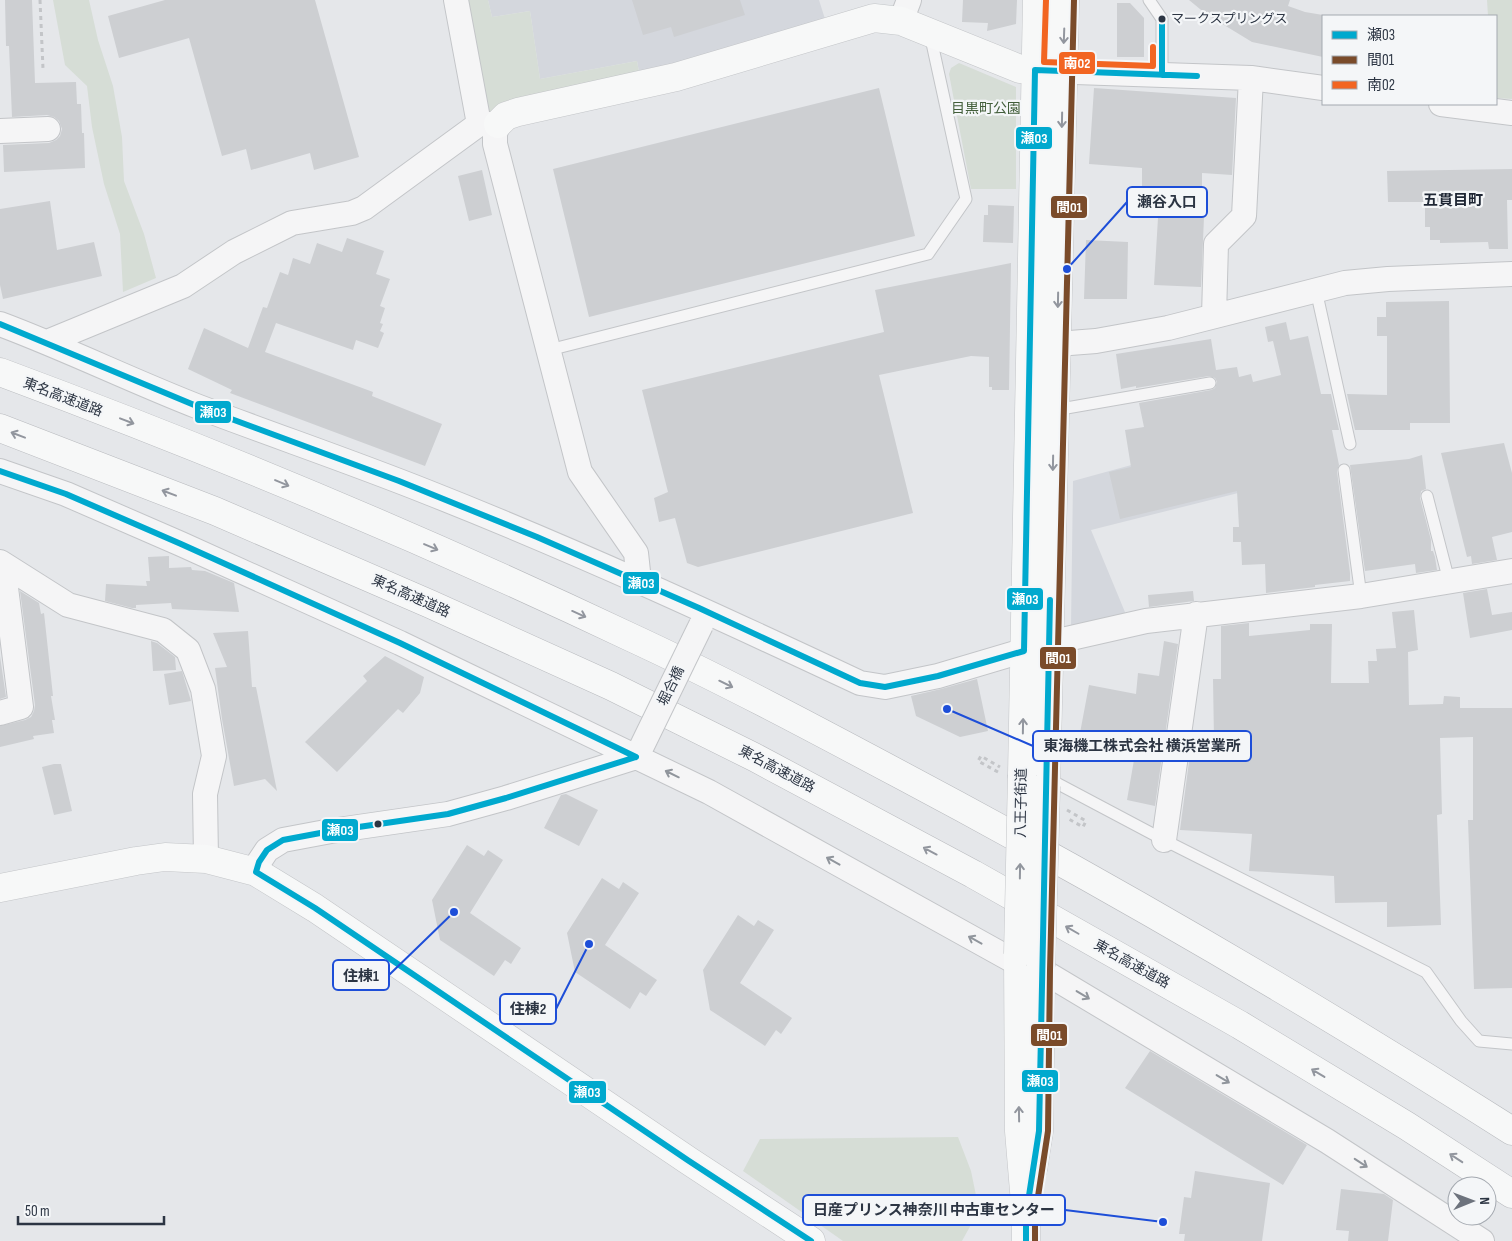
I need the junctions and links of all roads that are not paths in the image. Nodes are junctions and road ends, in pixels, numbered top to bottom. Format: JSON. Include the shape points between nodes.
{"nodes":[{"id":1,"x":456,"y":0,"type":"edge"},
{"id":2,"x":1037,"y":0,"type":"edge"},
{"id":3,"x":1065,"y":0,"type":"edge"},
{"id":4,"x":1149,"y":0,"type":"edge"},
{"id":5,"x":905,"y":11,"type":"edge"},
{"id":6,"x":930,"y":32,"type":"junction"},
{"id":7,"x":1035,"y":70,"type":"junction"},
{"id":8,"x":1063,"y":72,"type":"junction"},
{"id":9,"x":1162,"y":75,"type":"junction"},
{"id":10,"x":1251,"y":78,"type":"junction"},
{"id":11,"x":1322,"y":88,"type":"edge"},
{"id":12,"x":1449,"y":105,"type":"edge"},
{"id":13,"x":1512,"y":113,"type":"edge"},
{"id":14,"x":489,"y":124,"type":"junction"},
{"id":15,"x":48,"y":129,"type":"dead end"},
{"id":16,"x":0,"y":131,"type":"edge"},
{"id":17,"x":1512,"y":274,"type":"edge"},
{"id":18,"x":1316,"y":290,"type":"junction"},
{"id":19,"x":1214,"y":316,"type":"junction"},
{"id":20,"x":0,"y":324,"type":"edge"},
{"id":21,"x":47,"y":342,"type":"junction"},
{"id":22,"x":1056,"y":344,"type":"junction"},
{"id":23,"x":549,"y":350,"type":"junction"},
{"id":24,"x":0,"y":372,"type":"edge"},
{"id":25,"x":1210,"y":383,"type":"dead end"},
{"id":26,"x":1055,"y":410,"type":"junction"},
{"id":27,"x":0,"y":428,"type":"edge"},
{"id":28,"x":1350,"y":444,"type":"dead end"},
{"id":29,"x":1344,"y":470,"type":"dead end"},
{"id":30,"x":0,"y":472,"type":"edge"},
{"id":31,"x":1428,"y":496,"type":"dead end"},
{"id":32,"x":2,"y":563,"type":"edge"},
{"id":33,"x":1512,"y":571,"type":"edge"},
{"id":34,"x":639,"y":581,"type":"junction"},
{"id":35,"x":1449,"y":581,"type":"junction"},
{"id":36,"x":1361,"y":596,"type":"junction"},
{"id":37,"x":1196,"y":614,"type":"junction"},
{"id":38,"x":704,"y":618,"type":"junction"},
{"id":39,"x":1037,"y":647,"type":"junction"},
{"id":40,"x":0,"y":713,"type":"edge"},
{"id":41,"x":639,"y":751,"type":"junction"},
{"id":42,"x":1023,"y":775,"type":"junction"},
{"id":43,"x":1164,"y":840,"type":"junction"},
{"id":44,"x":206,"y":858,"type":"junction"},
{"id":45,"x":256,"y":872,"type":"junction"},
{"id":46,"x":0,"y":888,"type":"edge"},
{"id":47,"x":1029,"y":964,"type":"junction"},
{"id":48,"x":1512,"y":1044,"type":"edge"},
{"id":49,"x":1512,"y":1131,"type":"edge"},
{"id":50,"x":1512,"y":1194,"type":"edge"},
{"id":51,"x":1026,"y":1228,"type":"edge"},
{"id":52,"x":811,"y":1241,"type":"edge"},
{"id":53,"x":1482,"y":1241,"type":"edge"}],
"edges":[{"from":1,"to":14,"type":"street"},
{"from":2,"to":7,"type":"main road","name":"八王子街道"},
{"from":3,"to":8,"type":"main road","name":"八王子街道","one_way":true},
{"from":4,"to":9,"type":"lane","via":[[1162,19]]},
{"from":5,"to":6,"type":"main road"},
{"from":5,"to":14,"type":"main road","via":[[676,77],[518,112]]},
{"from":6,"to":7,"type":"main road","via":[[1020,69]]},
{"from":6,"to":23,"type":"lane","via":[[966,199],[928,254]]},
{"from":7,"to":8,"type":"street"},
{"from":7,"to":39,"type":"main road","name":"八王子街道"},
{"from":8,"to":9,"type":"street"},
{"from":8,"to":22,"type":"main road","name":"八王子街道","one_way":true},
{"from":9,"to":10,"type":"street"},
{"from":10,"to":11,"type":"street"},
{"from":10,"to":19,"type":"street","via":[[1244,216],[1216,244]]},
{"from":12,"to":13,"type":"street"},
{"from":14,"to":21,"type":"street","via":[[364,208],[292,223],[234,252],[183,286]]},
{"from":14,"to":23,"type":"street","via":[[495,134]]},
{"from":15,"to":16,"type":"street"},
{"from":17,"to":18,"type":"street","via":[[1345,282]]},
{"from":18,"to":19,"type":"street"},
{"from":18,"to":28,"type":"lane"},
{"from":19,"to":22,"type":"street","via":[[1096,341]]},
{"from":20,"to":21,"type":"street"},
{"from":21,"to":34,"type":"street","via":[[199,407],[428,492]]},
{"from":22,"to":26,"type":"main road","name":"八王子街道"},
{"from":23,"to":34,"type":"street","via":[[580,472],[636,553]]},
{"from":24,"to":49,"type":"main road","name":"東名高速道路","one_way":true,"via":[[237,464],[448,554],[629,636],[776,708],[988,821],[1253,971]]},
{"from":25,"to":26,"type":"lane"},
{"from":26,"to":39,"type":"main road","name":"八王子街道","one_way":true},
{"from":50,"to":27,"type":"main road","name":"東名高速道路","one_way":true,"via":[[1240,1025],[973,874],[754,757],[611,686],[412,596],[215,511]]},
{"from":29,"to":36,"type":"lane"},
{"from":30,"to":41,"type":"street","via":[[66,494],[181,544]]},
{"from":31,"to":35,"type":"lane"},
{"from":32,"to":40,"type":"street","via":[[21,707]]},
{"from":32,"to":44,"type":"street","via":[[68,605],[163,630],[188,650],[203,689],[214,756],[205,794]]},
{"from":33,"to":35,"type":"street"},
{"from":34,"to":38,"type":"street"},
{"from":35,"to":36,"type":"street"},
{"from":36,"to":37,"type":"street"},
{"from":37,"to":39,"type":"street","via":[[1146,621]]},
{"from":37,"to":43,"type":"street"},
{"from":38,"to":39,"type":"street","via":[[860,683],[886,687],[938,676]]},
{"from":38,"to":41,"type":"street","name":"堀合橋","bridge":true},
{"from":39,"to":42,"type":"main road","name":"八王子街道"},
{"from":41,"to":45,"type":"street","via":[[506,798],[448,814],[283,840],[267,850]]},
{"from":47,"to":41,"type":"street","one_way":true},
{"from":42,"to":43,"type":"lane"},
{"from":42,"to":47,"type":"main road","name":"八王子街道","bridge":true},
{"from":43,"to":48,"type":"lane","via":[[1426,972],[1479,1041]]},
{"from":44,"to":45,"type":"main road"},
{"from":44,"to":46,"type":"main road","via":[[136,860]]},
{"from":45,"to":52,"type":"main road","via":[[315,908]]},
{"from":47,"to":51,"type":"main road","name":"八王子街道","via":[[1039,1131]]},
{"from":47,"to":53,"type":"street","one_way":true,"via":[[1327,1141]]}]}
